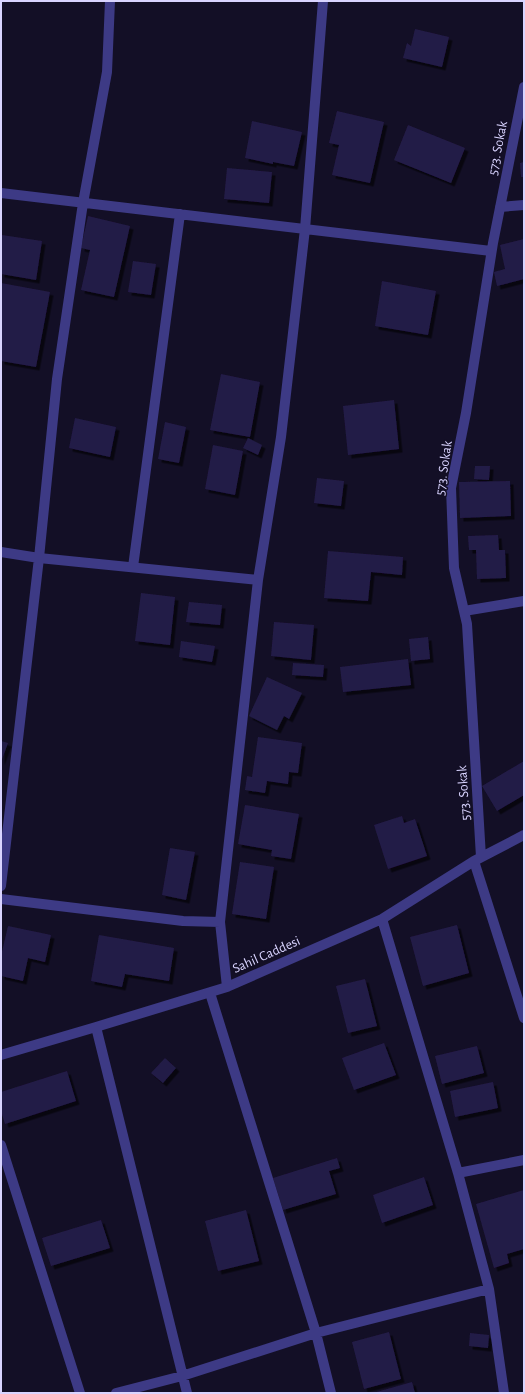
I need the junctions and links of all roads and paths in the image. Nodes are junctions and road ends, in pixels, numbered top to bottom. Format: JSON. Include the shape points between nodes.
{"nodes":[{"id":1,"x":110,"y":1,"type":"edge"},
{"id":2,"x":323,"y":1,"type":"edge"},
{"id":3,"x":524,"y":87,"type":"edge"},
{"id":4,"x":1,"y":193,"type":"edge"},
{"id":5,"x":83,"y":203,"type":"junction"},
{"id":6,"x":524,"y":205,"type":"edge"},
{"id":7,"x":500,"y":207,"type":"junction"},
{"id":8,"x":180,"y":214,"type":"junction"},
{"id":9,"x":305,"y":229,"type":"junction"},
{"id":10,"x":491,"y":251,"type":"junction"},
{"id":11,"x":1,"y":552,"type":"edge"},
{"id":12,"x":39,"y":558,"type":"junction"},
{"id":13,"x":133,"y":567,"type":"junction"},
{"id":14,"x":258,"y":580,"type":"junction"},
{"id":15,"x":524,"y":601,"type":"edge"},
{"id":16,"x":464,"y":611,"type":"junction"},
{"id":17,"x":524,"y":835,"type":"edge"},
{"id":18,"x":478,"y":859,"type":"junction"},
{"id":19,"x":1,"y":886,"type":"edge"},
{"id":20,"x":1,"y":899,"type":"edge"},
{"id":21,"x":382,"y":919,"type":"junction"},
{"id":22,"x":220,"y":922,"type":"junction"},
{"id":23,"x":228,"y":987,"type":"junction"},
{"id":24,"x":210,"y":993,"type":"junction"},
{"id":25,"x":524,"y":1018,"type":"edge"},
{"id":26,"x":96,"y":1027,"type":"junction"},
{"id":27,"x":1,"y":1054,"type":"edge"},
{"id":28,"x":1,"y":1145,"type":"edge"},
{"id":29,"x":524,"y":1160,"type":"edge"},
{"id":30,"x":458,"y":1173,"type":"junction"},
{"id":31,"x":489,"y":1288,"type":"junction"},
{"id":32,"x":316,"y":1333,"type":"junction"},
{"id":33,"x":182,"y":1376,"type":"junction"},
{"id":34,"x":80,"y":1393,"type":"edge"},
{"id":35,"x":116,"y":1393,"type":"edge"},
{"id":36,"x":188,"y":1393,"type":"edge"},
{"id":37,"x":331,"y":1393,"type":"edge"},
{"id":38,"x":504,"y":1393,"type":"edge"}],
"edges":[{"from":1,"to":5,"type":"street","via":[[107,72]]},
{"from":2,"to":9,"type":"street"},
{"from":3,"to":7,"type":"street","name":"573. Sokak"},
{"from":4,"to":5,"type":"street"},
{"from":5,"to":8,"type":"street"},
{"from":5,"to":12,"type":"street","via":[[57,379]]},
{"from":6,"to":7,"type":"street"},
{"from":7,"to":10,"type":"street","name":"573. Sokak"},
{"from":8,"to":9,"type":"street"},
{"from":8,"to":13,"type":"street"},
{"from":9,"to":10,"type":"street"},
{"from":9,"to":14,"type":"street","via":[[281,437]]},
{"from":10,"to":16,"type":"street","name":"573. Sokak","via":[[466,413],[451,488],[454,568]]},
{"from":11,"to":12,"type":"street"},
{"from":12,"to":13,"type":"street"},
{"from":12,"to":19,"type":"street"},
{"from":13,"to":14,"type":"street"},
{"from":14,"to":22,"type":"street"},
{"from":15,"to":16,"type":"street"},
{"from":16,"to":18,"type":"street","name":"573. Sokak","via":[[467,624]]},
{"from":17,"to":18,"type":"street","name":"Sahil Caddesi"},
{"from":18,"to":21,"type":"street","name":"Sahil Caddesi"},
{"from":18,"to":25,"type":"street","name":"573. Sokak"},
{"from":20,"to":22,"type":"street","via":[[183,921]]},
{"from":21,"to":23,"type":"street","name":"Sahil Caddesi"},
{"from":21,"to":30,"type":"street"},
{"from":22,"to":23,"type":"street"},
{"from":23,"to":24,"type":"street","name":"Sahil Caddesi"},
{"from":24,"to":26,"type":"street","name":"Sahil Caddesi"},
{"from":24,"to":32,"type":"street"},
{"from":26,"to":27,"type":"street","name":"Sahil Caddesi"},
{"from":26,"to":33,"type":"street"},
{"from":28,"to":34,"type":"street"},
{"from":29,"to":30,"type":"street"},
{"from":30,"to":31,"type":"street"},
{"from":31,"to":32,"type":"street"},
{"from":31,"to":38,"type":"street"},
{"from":32,"to":33,"type":"street"},
{"from":32,"to":37,"type":"street"},
{"from":33,"to":35,"type":"street"},
{"from":33,"to":36,"type":"street"}]}
